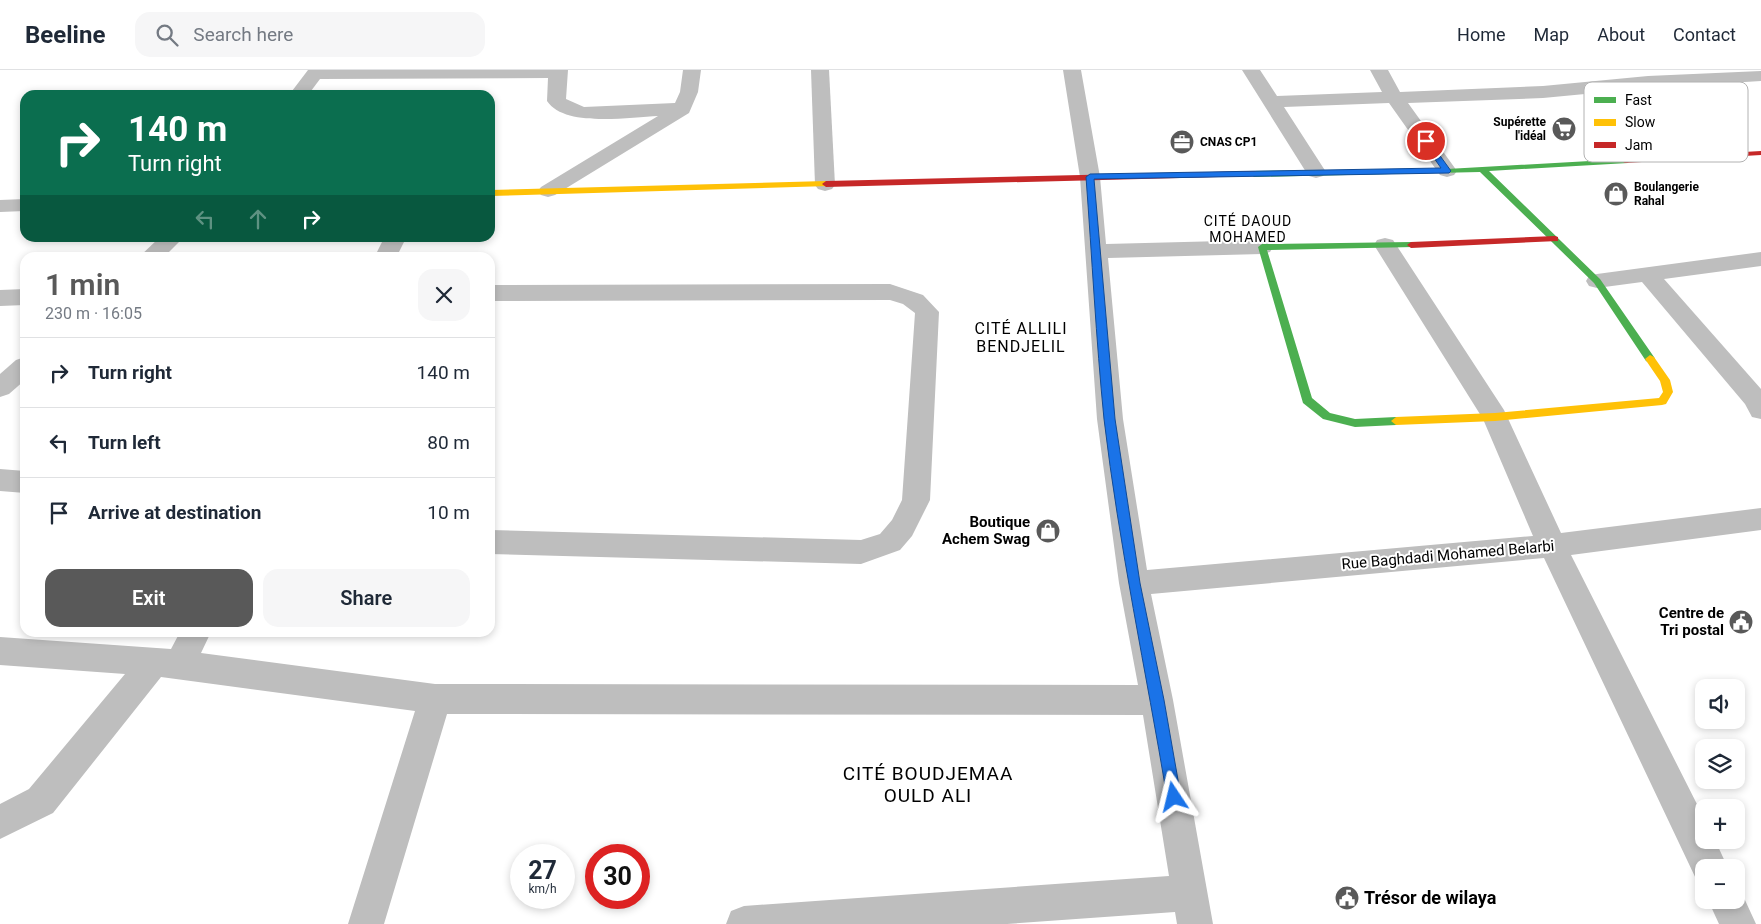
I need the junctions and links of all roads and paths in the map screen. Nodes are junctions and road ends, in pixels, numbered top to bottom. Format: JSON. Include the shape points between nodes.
{"nodes":[{"id":1,"x":692,"y":70,"type":"edge"},
{"id":2,"x":820,"y":70,"type":"edge"},
{"id":3,"x":1072,"y":70,"type":"edge"},
{"id":4,"x":1251,"y":70,"type":"edge"},
{"id":5,"x":1379,"y":70,"type":"edge"},
{"id":6,"x":558,"y":71,"type":"edge"},
{"id":7,"x":316,"y":72,"type":"edge"},
{"id":8,"x":1752,"y":74,"type":"edge"},
{"id":9,"x":1642,"y":76,"type":"edge"},
{"id":10,"x":1529,"y":77,"type":"dead end"},
{"id":11,"x":1605,"y":82,"type":"edge"},
{"id":12,"x":1584,"y":85,"type":"edge"},
{"id":13,"x":302,"y":90,"type":"edge"},
{"id":14,"x":1543,"y":92,"type":"junction"},
{"id":15,"x":1394,"y":97,"type":"junction"},
{"id":16,"x":1271,"y":102,"type":"junction"},
{"id":17,"x":682,"y":109,"type":"junction"},
{"id":18,"x":1761,"y":153,"type":"edge"},
{"id":19,"x":1748,"y":154,"type":"edge"},
{"id":20,"x":1614,"y":162,"type":"edge"},
{"id":21,"x":1483,"y":170,"type":"junction"},
{"id":22,"x":1446,"y":171,"type":"junction"},
{"id":23,"x":1316,"y":172,"type":"junction"},
{"id":24,"x":1090,"y":177,"type":"junction"},
{"id":25,"x":825,"y":185,"type":"junction"},
{"id":26,"x":548,"y":191,"type":"junction"},
{"id":27,"x":495,"y":193,"type":"edge"},
{"id":28,"x":0,"y":206,"type":"edge"},
{"id":29,"x":20,"y":206,"type":"edge"},
{"id":30,"x":1555,"y":239,"type":"junction"},
{"id":31,"x":167,"y":242,"type":"edge"},
{"id":32,"x":1385,"y":245,"type":"junction"},
{"id":33,"x":1262,"y":247,"type":"junction"},
{"id":34,"x":1095,"y":251,"type":"junction"},
{"id":35,"x":156,"y":252,"type":"edge"},
{"id":36,"x":1761,"y":259,"type":"edge"},
{"id":37,"x":1647,"y":274,"type":"junction"},
{"id":38,"x":1597,"y":281,"type":"junction"},
{"id":39,"x":495,"y":293,"type":"edge"},
{"id":40,"x":20,"y":297,"type":"edge"},
{"id":41,"x":0,"y":298,"type":"edge"},
{"id":42,"x":20,"y":370,"type":"edge"},
{"id":43,"x":0,"y":388,"type":"edge"},
{"id":44,"x":1759,"y":401,"type":"edge"},
{"id":45,"x":1495,"y":417,"type":"junction"},
{"id":46,"x":0,"y":480,"type":"edge"},
{"id":47,"x":20,"y":482,"type":"edge"},
{"id":48,"x":1761,"y":519,"type":"edge"},
{"id":49,"x":495,"y":542,"type":"edge"},
{"id":50,"x":1552,"y":546,"type":"junction"},
{"id":51,"x":1134,"y":583,"type":"junction"},
{"id":52,"x":191,"y":637,"type":"edge"},
{"id":53,"x":0,"y":651,"type":"edge"},
{"id":54,"x":167,"y":662,"type":"junction"},
{"id":55,"x":435,"y":699,"type":"junction"},
{"id":56,"x":1158,"y":700,"type":"junction"},
{"id":57,"x":0,"y":822,"type":"edge"},
{"id":58,"x":1706,"y":859,"type":"edge"},
{"id":59,"x":1193,"y":909,"type":"edge"},
{"id":60,"x":1730,"y":909,"type":"edge"},
{"id":61,"x":366,"y":924,"type":"edge"},
{"id":62,"x":744,"y":924,"type":"edge"},
{"id":63,"x":1738,"y":924,"type":"edge"}],
"edges":[{"from":1,"to":17,"type":"street","via":[[689,92]]},
{"from":2,"to":25,"type":"street"},
{"from":3,"to":24,"type":"street"},
{"from":4,"to":16,"type":"street"},
{"from":5,"to":15,"type":"street"},
{"from":6,"to":7,"type":"street"},
{"from":6,"to":17,"type":"street","via":[[556,101],[583,113]]},
{"from":7,"to":13,"type":"street"},
{"from":8,"to":9,"type":"street"},
{"from":9,"to":11,"type":"street"},
{"from":10,"to":14,"type":"street"},
{"from":12,"to":14,"type":"street"},
{"from":14,"to":15,"type":"street"},
{"from":15,"to":16,"type":"street"},
{"from":15,"to":22,"type":"street"},
{"from":16,"to":23,"type":"street"},
{"from":17,"to":26,"type":"street"},
{"from":18,"to":19,"type":"street"},
{"from":20,"to":21,"type":"street"},
{"from":21,"to":22,"type":"street"},
{"from":21,"to":30,"type":"street"},
{"from":22,"to":23,"type":"street"},
{"from":23,"to":24,"type":"street"},
{"from":24,"to":25,"type":"street"},
{"from":24,"to":34,"type":"street"},
{"from":25,"to":26,"type":"street"},
{"from":26,"to":27,"type":"street"},
{"from":28,"to":29,"type":"street"},
{"from":30,"to":32,"type":"street"},
{"from":30,"to":38,"type":"street"},
{"from":31,"to":35,"type":"street"},
{"from":32,"to":33,"type":"street"},
{"from":32,"to":45,"type":"street"},
{"from":33,"to":34,"type":"street"},
{"from":33,"to":45,"type":"street","via":[[1307,400],[1327,416],[1355,423]]},
{"from":34,"to":51,"type":"street","via":[[1110,419]]},
{"from":36,"to":37,"type":"street"},
{"from":37,"to":38,"type":"street"},
{"from":37,"to":44,"type":"street"},
{"from":38,"to":45,"type":"street","via":[[1665,380],[1668,392],[1662,401]]},
{"from":39,"to":49,"type":"street","via":[[890,292],[908,296],[928,312],[916,500],[902,528],[890,542],[861,552]]},
{"from":40,"to":41,"type":"street"},
{"from":42,"to":43,"type":"street"},
{"from":45,"to":50,"type":"street"},
{"from":46,"to":47,"type":"street"},
{"from":48,"to":50,"type":"street","name":"Rue Baghdadi Mohamed Belarbi"},
{"from":50,"to":51,"type":"street","name":"Rue Baghdadi Mohamed Belarbi"},
{"from":50,"to":58,"type":"street"},
{"from":51,"to":56,"type":"street"},
{"from":52,"to":54,"type":"street"},
{"from":53,"to":54,"type":"street"},
{"from":54,"to":55,"type":"street"},
{"from":54,"to":57,"type":"street","via":[[41,801]]},
{"from":55,"to":56,"type":"street"},
{"from":55,"to":61,"type":"street"},
{"from":56,"to":59,"type":"street"},
{"from":59,"to":62,"type":"street"},
{"from":60,"to":63,"type":"street"}]}
